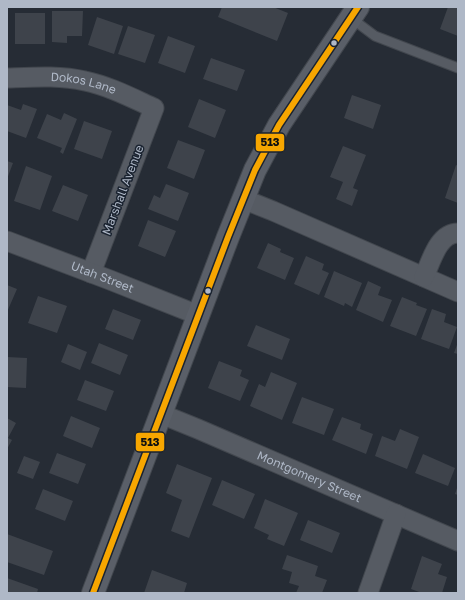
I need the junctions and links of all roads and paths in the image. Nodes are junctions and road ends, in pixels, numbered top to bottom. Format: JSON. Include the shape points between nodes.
{"nodes":[{"id":1,"x":355,"y":12,"type":"edge"},
{"id":2,"x":458,"y":68,"type":"edge"},
{"id":3,"x":7,"y":78,"type":"edge"},
{"id":4,"x":154,"y":108,"type":"joint"},
{"id":5,"x":243,"y":199,"type":"junction"},
{"id":6,"x":458,"y":233,"type":"edge"},
{"id":7,"x":7,"y":241,"type":"edge"},
{"id":8,"x":91,"y":273,"type":"junction"},
{"id":9,"x":424,"y":276,"type":"junction"},
{"id":10,"x":458,"y":292,"type":"edge"},
{"id":11,"x":198,"y":316,"type":"junction"},
{"id":12,"x":161,"y":414,"type":"junction"},
{"id":13,"x":396,"y":514,"type":"junction"},
{"id":14,"x":458,"y":541,"type":"edge"},
{"id":15,"x":93,"y":593,"type":"edge"},
{"id":16,"x":368,"y":593,"type":"edge"}],
"edges":[{"from":1,"to":2,"type":"lane","via":[[375,36]]},
{"from":1,"to":5,"type":"main road","via":[[279,125]]},
{"from":3,"to":4,"type":"street","name":"Dokos Lane","via":[[48,77],[85,81]]},
{"from":4,"to":8,"type":"street","name":"Marshall Avenue"},
{"from":5,"to":9,"type":"street"},
{"from":5,"to":11,"type":"main road"},
{"from":6,"to":9,"type":"street","via":[[450,234],[443,239]]},
{"from":7,"to":8,"type":"street","name":"Utah Street"},
{"from":8,"to":11,"type":"street","name":"Utah Street"},
{"from":9,"to":10,"type":"street"},
{"from":11,"to":12,"type":"main road"},
{"from":12,"to":13,"type":"street","name":"Montgomery Street"},
{"from":12,"to":15,"type":"main road"},
{"from":13,"to":14,"type":"street","name":"Montgomery Street"},
{"from":13,"to":16,"type":"street"}]}
